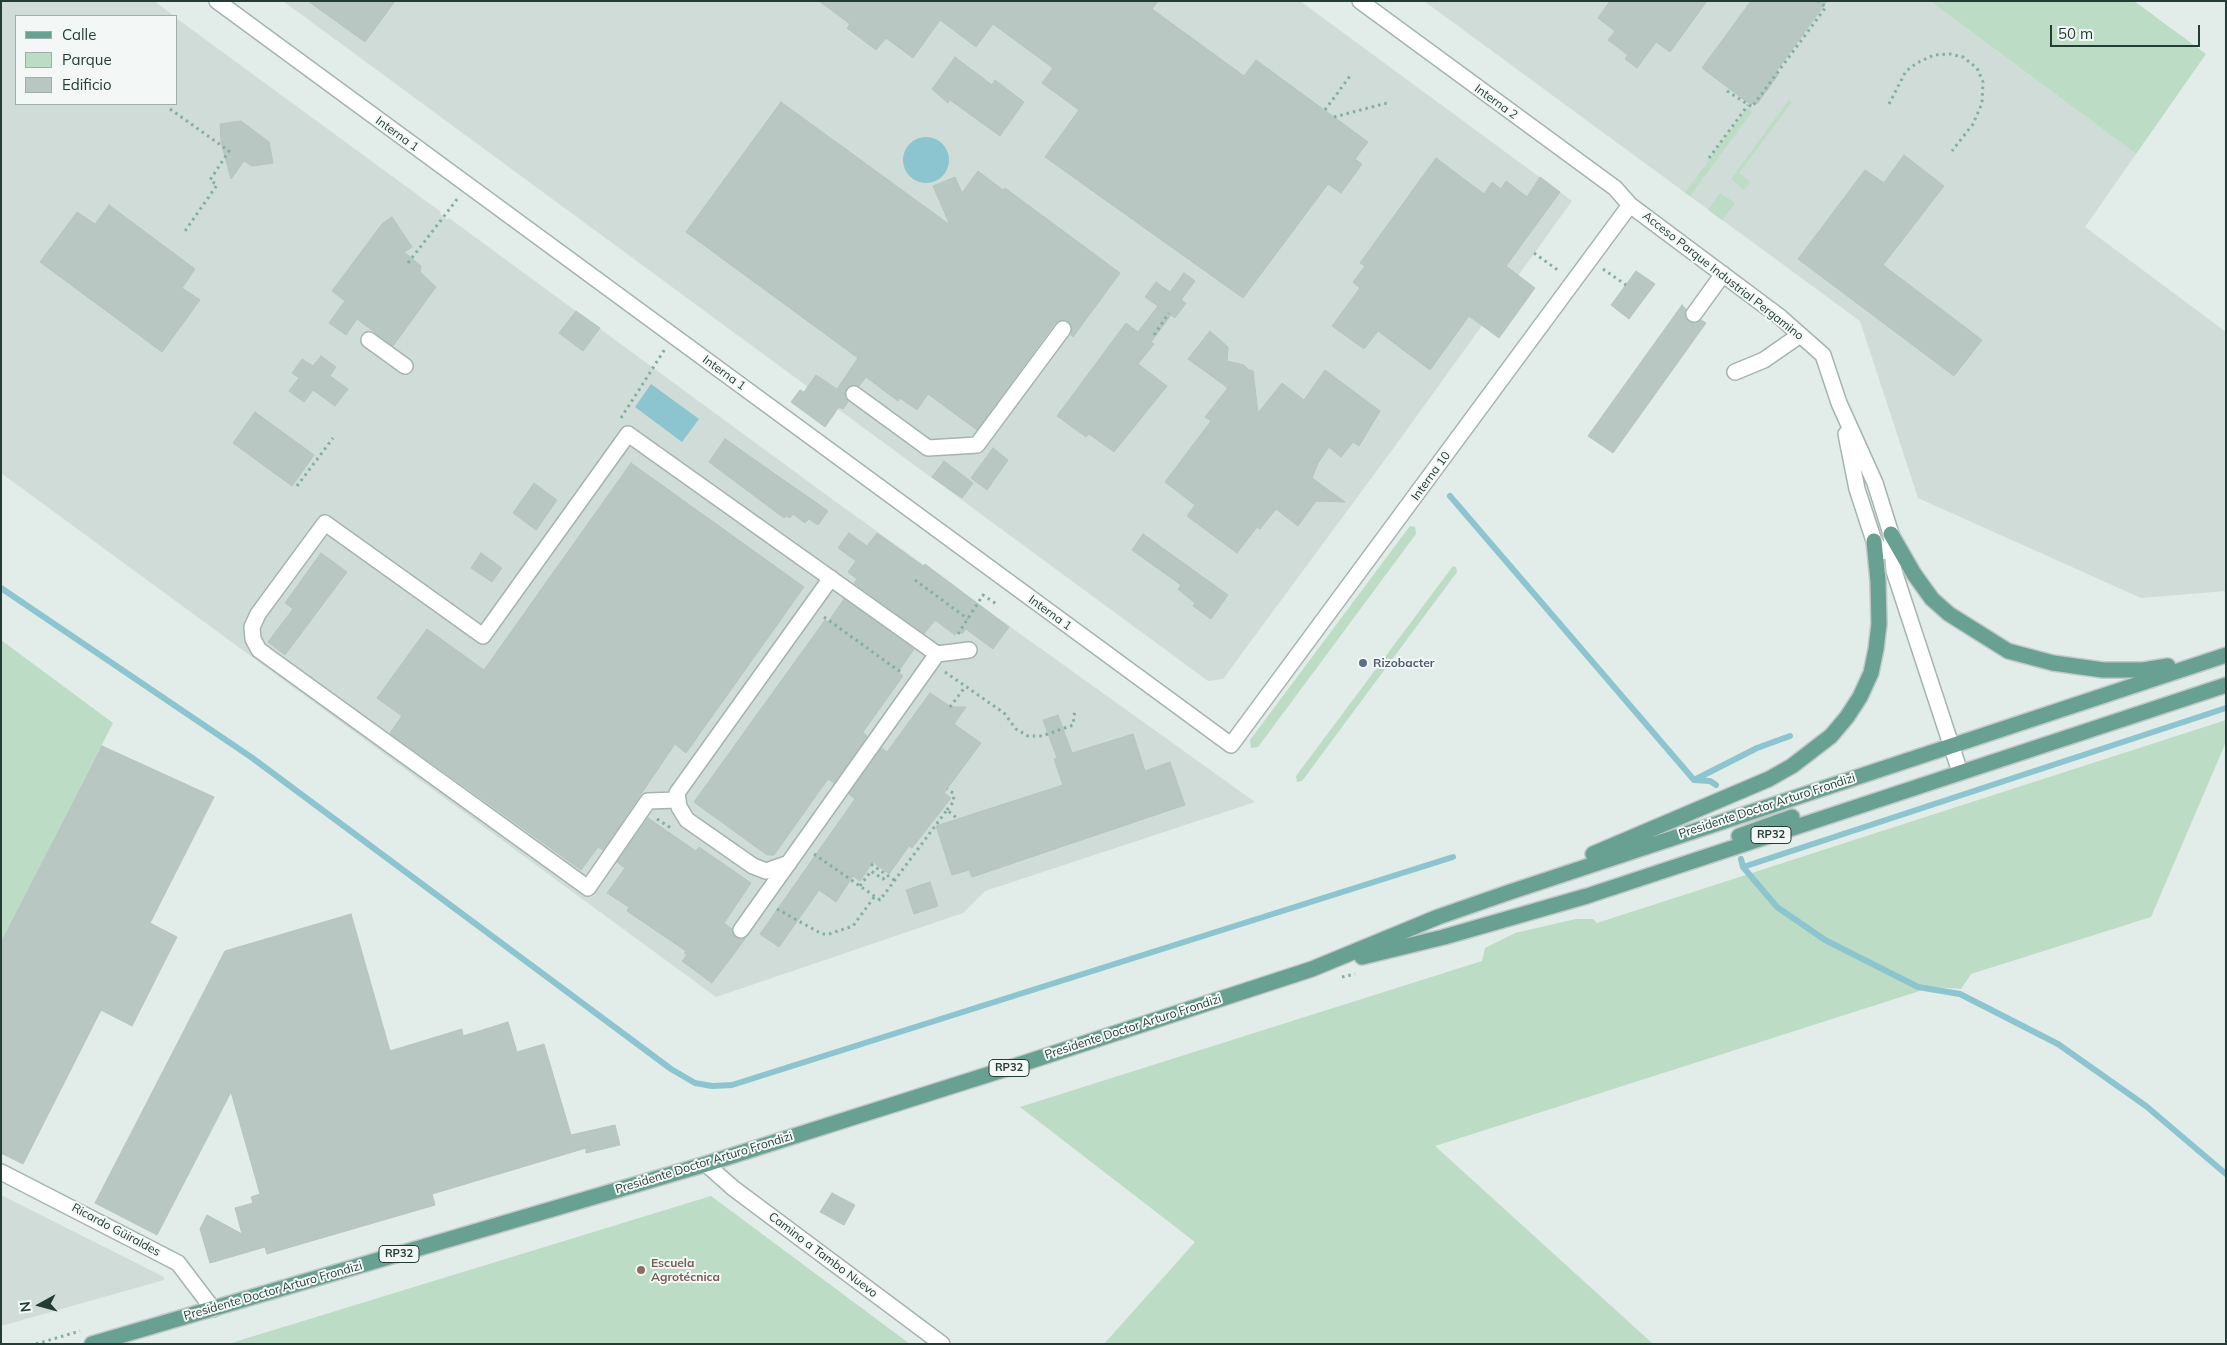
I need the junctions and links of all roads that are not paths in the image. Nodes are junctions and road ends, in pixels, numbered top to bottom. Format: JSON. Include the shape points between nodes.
{"nodes":[{"id":1,"x":217,"y":1,"type":"edge"},
{"id":2,"x":1360,"y":1,"type":"edge"},
{"id":3,"x":1630,"y":205,"type":"junction"},
{"id":4,"x":1723,"y":274,"type":"junction"},
{"id":5,"x":1694,"y":314,"type":"dead end"},
{"id":6,"x":1063,"y":329,"type":"dead end"},
{"id":7,"x":1800,"y":335,"type":"junction"},
{"id":8,"x":369,"y":340,"type":"dead end"},
{"id":9,"x":405,"y":366,"type":"dead end"},
{"id":10,"x":1736,"y":372,"type":"dead end"},
{"id":11,"x":854,"y":394,"type":"dead end"},
{"id":12,"x":1839,"y":403,"type":"junction"},
{"id":13,"x":1892,"y":534,"type":"junction"},
{"id":14,"x":1874,"y":540,"type":"junction"},
{"id":15,"x":1894,"y":571,"type":"junction"},
{"id":16,"x":831,"y":578,"type":"junction"},
{"id":17,"x":969,"y":650,"type":"dead end"},
{"id":18,"x":943,"y":653,"type":"junction"},
{"id":19,"x":2226,"y":654,"type":"edge"},
{"id":20,"x":2226,"y":674,"type":"edge"},
{"id":21,"x":2226,"y":684,"type":"edge"},
{"id":22,"x":1231,"y":746,"type":"joint"},
{"id":23,"x":1951,"y":747,"type":"junction"},
{"id":24,"x":1957,"y":763,"type":"junction"},
{"id":25,"x":677,"y":800,"type":"junction"},
{"id":26,"x":788,"y":863,"type":"junction"},
{"id":27,"x":1629,"y":881,"type":"junction"},
{"id":28,"x":1507,"y":892,"type":"junction"},
{"id":29,"x":741,"y":930,"type":"dead end"},
{"id":30,"x":1312,"y":969,"type":"junction"},
{"id":31,"x":706,"y":1164,"type":"junction"},
{"id":32,"x":1,"y":1172,"type":"edge"},
{"id":33,"x":213,"y":1309,"type":"junction"},
{"id":34,"x":92,"y":1344,"type":"edge"},
{"id":35,"x":942,"y":1344,"type":"edge"}],
"edges":[{"from":1,"to":22,"type":"street","name":"Interna 1"},
{"from":2,"to":3,"type":"street","name":"Interna 2","via":[[1615,188]]},
{"from":3,"to":4,"type":"street","name":"Acceso Parque Industrial Pergamino"},
{"from":3,"to":22,"type":"street","name":"Interna 10"},
{"from":4,"to":5,"type":"street"},
{"from":4,"to":7,"type":"street","name":"Acceso Parque Industrial Pergamino"},
{"from":6,"to":11,"type":"street","via":[[977,445],[928,448]]},
{"from":7,"to":10,"type":"street","via":[[1764,360]]},
{"from":7,"to":12,"type":"street","name":"Acceso Parque Industrial Pergamino","via":[[1823,355]]},
{"from":8,"to":9,"type":"street"},
{"from":12,"to":13,"type":"street","name":"Acceso Parque Industrial Pergamino","via":[[1875,483]]},
{"from":12,"to":14,"type":"street","name":"Acceso Parque Industrial Pergamino","via":[[1857,488]]},
{"from":13,"to":15,"type":"street","name":"Acceso Parque Industrial Pergamino"},
{"from":13,"to":19,"type":"main road","via":[[1932,599],[1949,614],[2008,651],[2053,663],[2103,670],[2143,670]]},
{"from":14,"to":15,"type":"street","name":"Acceso Parque Industrial Pergamino"},
{"from":14,"to":28,"type":"main road","via":[[1879,624],[1876,650],[1871,672],[1860,696],[1830,736],[1792,766],[1744,791]]},
{"from":15,"to":23,"type":"street","name":"Acceso Parque Industrial Pergamino"},
{"from":16,"to":18,"type":"street"},
{"from":16,"to":25,"type":"street","via":[[680,787]]},
{"from":16,"to":25,"type":"street","via":[[628,434],[483,636],[325,523],[258,614],[252,627],[253,639],[259,650],[588,888],[648,801]]},
{"from":17,"to":18,"type":"street"},
{"from":18,"to":26,"type":"street","via":[[916,683]]},
{"from":19,"to":23,"type":"main road","name":"Presidente Doctor Arturo Frondizi","number":"RP32"},
{"from":20,"to":24,"type":"main road"},
{"from":21,"to":27,"type":"main road","name":"Presidente Doctor Arturo Frondizi","number":"RP32"},
{"from":23,"to":24,"type":"street","name":"Acceso Parque Industrial Pergamino"},
{"from":23,"to":28,"type":"main road","name":"Presidente Doctor Arturo Frondizi","number":"RP32"},
{"from":24,"to":27,"type":"main road","via":[[1758,828]]},
{"from":25,"to":26,"type":"street","via":[[678,808],[687,820],[753,866],[766,871]]},
{"from":26,"to":29,"type":"street"},
{"from":27,"to":30,"type":"main road","name":"Presidente Doctor Arturo Frondizi","number":"RP32","via":[[1444,937]]},
{"from":28,"to":30,"type":"main road","name":"Presidente Doctor Arturo Frondizi","number":"RP32"},
{"from":30,"to":31,"type":"main road","name":"Presidente Doctor Arturo Frondizi","number":"RP32"},
{"from":31,"to":33,"type":"main road","name":"Presidente Doctor Arturo Frondizi","number":"RP32"},
{"from":31,"to":35,"type":"street","name":"Camino a Tambo Nuevo","via":[[733,1188]]},
{"from":32,"to":33,"type":"street","name":"Ricardo Güiraldes","via":[[178,1263]]},
{"from":33,"to":34,"type":"main road","name":"Presidente Doctor Arturo Frondizi","number":"RP32"}]}
